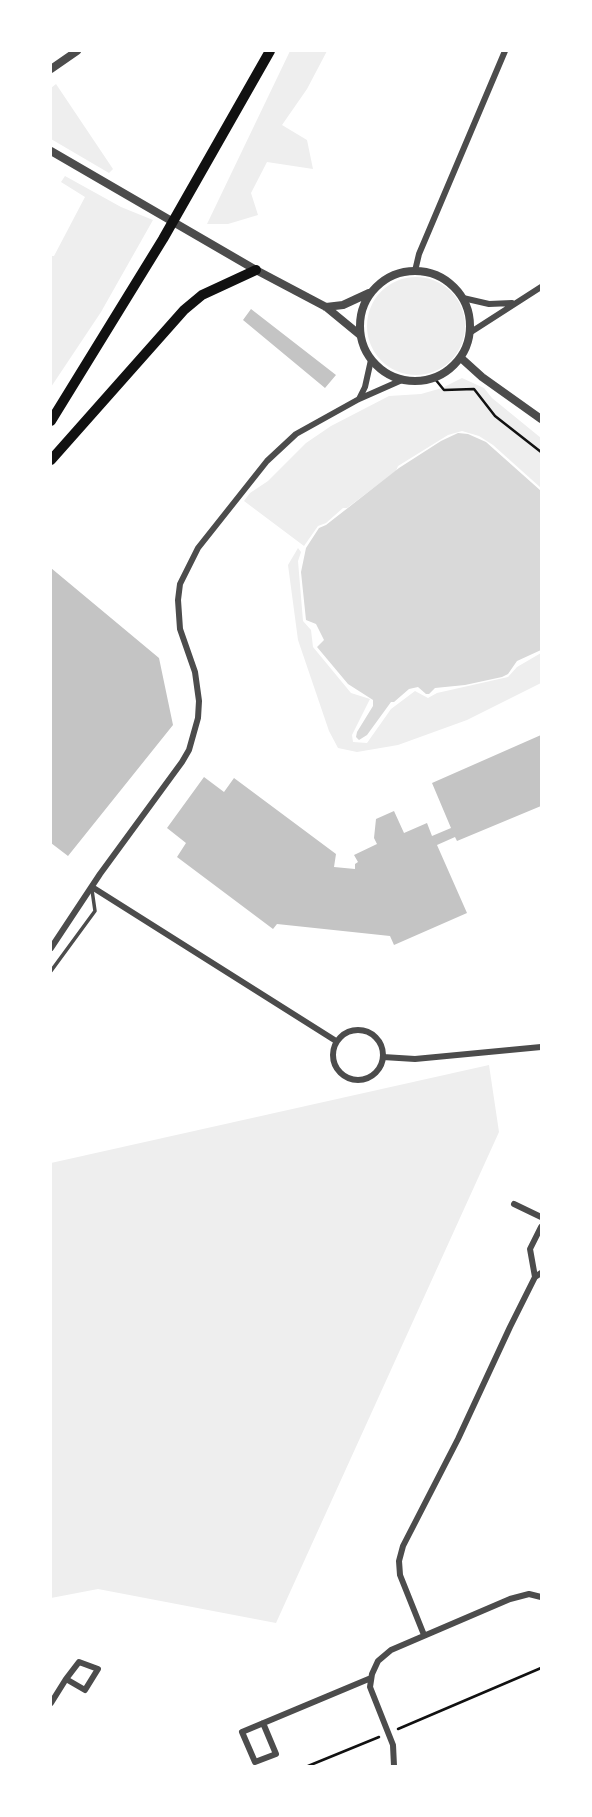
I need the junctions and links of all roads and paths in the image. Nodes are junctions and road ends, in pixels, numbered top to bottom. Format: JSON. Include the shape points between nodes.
{"nodes":[{"id":1,"x":77,"y":51,"type":"edge"},
{"id":2,"x":270,"y":51,"type":"edge"},
{"id":3,"x":505,"y":51,"type":"edge"},
{"id":4,"x":51,"y":69,"type":"edge"},
{"id":5,"x":51,"y":151,"type":"edge"},
{"id":6,"x":256,"y":270,"type":"junction"},
{"id":7,"x":415,"y":271,"type":"junction"},
{"id":8,"x":541,"y":286,"type":"edge"},
{"id":9,"x":372,"y":292,"type":"junction"},
{"id":10,"x":463,"y":298,"type":"junction"},
{"id":11,"x":514,"y":303,"type":"junction"},
{"id":12,"x":326,"y":307,"type":"junction"},
{"id":13,"x":471,"y":332,"type":"junction"},
{"id":14,"x":360,"y":335,"type":"junction"},
{"id":15,"x":461,"y":358,"type":"junction"},
{"id":16,"x":371,"y":360,"type":"junction"},
{"id":17,"x":435,"y":379,"type":"junction"},
{"id":18,"x":402,"y":380,"type":"junction"},
{"id":19,"x":359,"y":399,"type":"junction"},
{"id":20,"x":541,"y":419,"type":"edge"},
{"id":21,"x":51,"y":421,"type":"edge"},
{"id":22,"x":541,"y":452,"type":"edge"},
{"id":23,"x":51,"y":460,"type":"edge"},
{"id":24,"x":92,"y":887,"type":"junction"},
{"id":25,"x":51,"y":948,"type":"edge"},
{"id":26,"x":51,"y":971,"type":"edge"},
{"id":27,"x":336,"y":1041,"type":"junction"},
{"id":28,"x":541,"y":1047,"type":"edge"},
{"id":29,"x":383,"y":1057,"type":"junction"},
{"id":30,"x":514,"y":1204,"type":"dead end"},
{"id":31,"x":541,"y":1217,"type":"edge"},
{"id":32,"x":541,"y":1227,"type":"edge"},
{"id":33,"x":538,"y":1275,"type":"edge"},
{"id":34,"x":541,"y":1596,"type":"edge"},
{"id":35,"x":424,"y":1635,"type":"junction"},
{"id":36,"x":541,"y":1668,"type":"edge"},
{"id":37,"x":371,"y":1678,"type":"junction"},
{"id":38,"x":66,"y":1679,"type":"junction"},
{"id":39,"x":51,"y":1703,"type":"edge"},
{"id":40,"x":264,"y":1723,"type":"junction"},
{"id":41,"x":388,"y":1733,"type":"junction"},
{"id":42,"x":308,"y":1766,"type":"edge"},
{"id":43,"x":394,"y":1766,"type":"edge"}],
"edges":[{"from":1,"to":4,"type":"street"},
{"from":2,"to":21,"type":"main road","via":[[163,239]]},
{"from":3,"to":7,"type":"street"},
{"from":5,"to":6,"type":"street"},
{"from":6,"to":12,"type":"street"},
{"from":6,"to":23,"type":"main road","via":[[202,295],[184,310]]},
{"from":7,"to":9,"type":"street","via":[[399,273]]},
{"from":7,"to":10,"type":"street","via":[[451,283]]},
{"from":8,"to":11,"type":"street"},
{"from":9,"to":12,"type":"street","via":[[344,305]]},
{"from":9,"to":14,"type":"street","via":[[364,305]]},
{"from":10,"to":11,"type":"street"},
{"from":10,"to":13,"type":"street"},
{"from":11,"to":13,"type":"street"},
{"from":12,"to":14,"type":"street"},
{"from":13,"to":15,"type":"street"},
{"from":14,"to":16,"type":"street"},
{"from":15,"to":17,"type":"street"},
{"from":15,"to":20,"type":"street"},
{"from":16,"to":18,"type":"street"},
{"from":16,"to":19,"type":"street"},
{"from":17,"to":18,"type":"street"},
{"from":17,"to":22,"type":"path","via":[[444,390],[474,389],[495,416]]},
{"from":18,"to":19,"type":"street"},
{"from":19,"to":24,"type":"street","via":[[279,448],[193,556],[178,600],[180,629],[195,672],[198,701],[189,750]]},
{"from":24,"to":25,"type":"street"},
{"from":24,"to":26,"type":"lane","via":[[95,911]]},
{"from":24,"to":27,"type":"street"},
{"from":27,"to":29,"type":"street","via":[[349,1031],[370,1033],[378,1040]]},
{"from":27,"to":29,"type":"street","via":[[332,1060],[345,1077],[369,1078]]},
{"from":28,"to":29,"type":"street","via":[[415,1059]]},
{"from":30,"to":31,"type":"street"},
{"from":32,"to":33,"type":"street","via":[[530,1249]]},
{"from":33,"to":35,"type":"street","via":[[403,1546],[400,1575]]},
{"from":34,"to":35,"type":"street","via":[[519,1595]]},
{"from":35,"to":37,"type":"street","via":[[391,1650],[378,1661]]},
{"from":36,"to":41,"type":"path"},
{"from":37,"to":40,"type":"street"},
{"from":37,"to":41,"type":"street","via":[[370,1687]]},
{"from":38,"to":38,"type":"street","via":[[79,1662],[98,1670],[85,1690]]},
{"from":38,"to":39,"type":"street"},
{"from":40,"to":40,"type":"street","via":[[242,1732],[255,1762],[276,1754]]},
{"from":41,"to":42,"type":"path"},
{"from":41,"to":43,"type":"street"}]}
